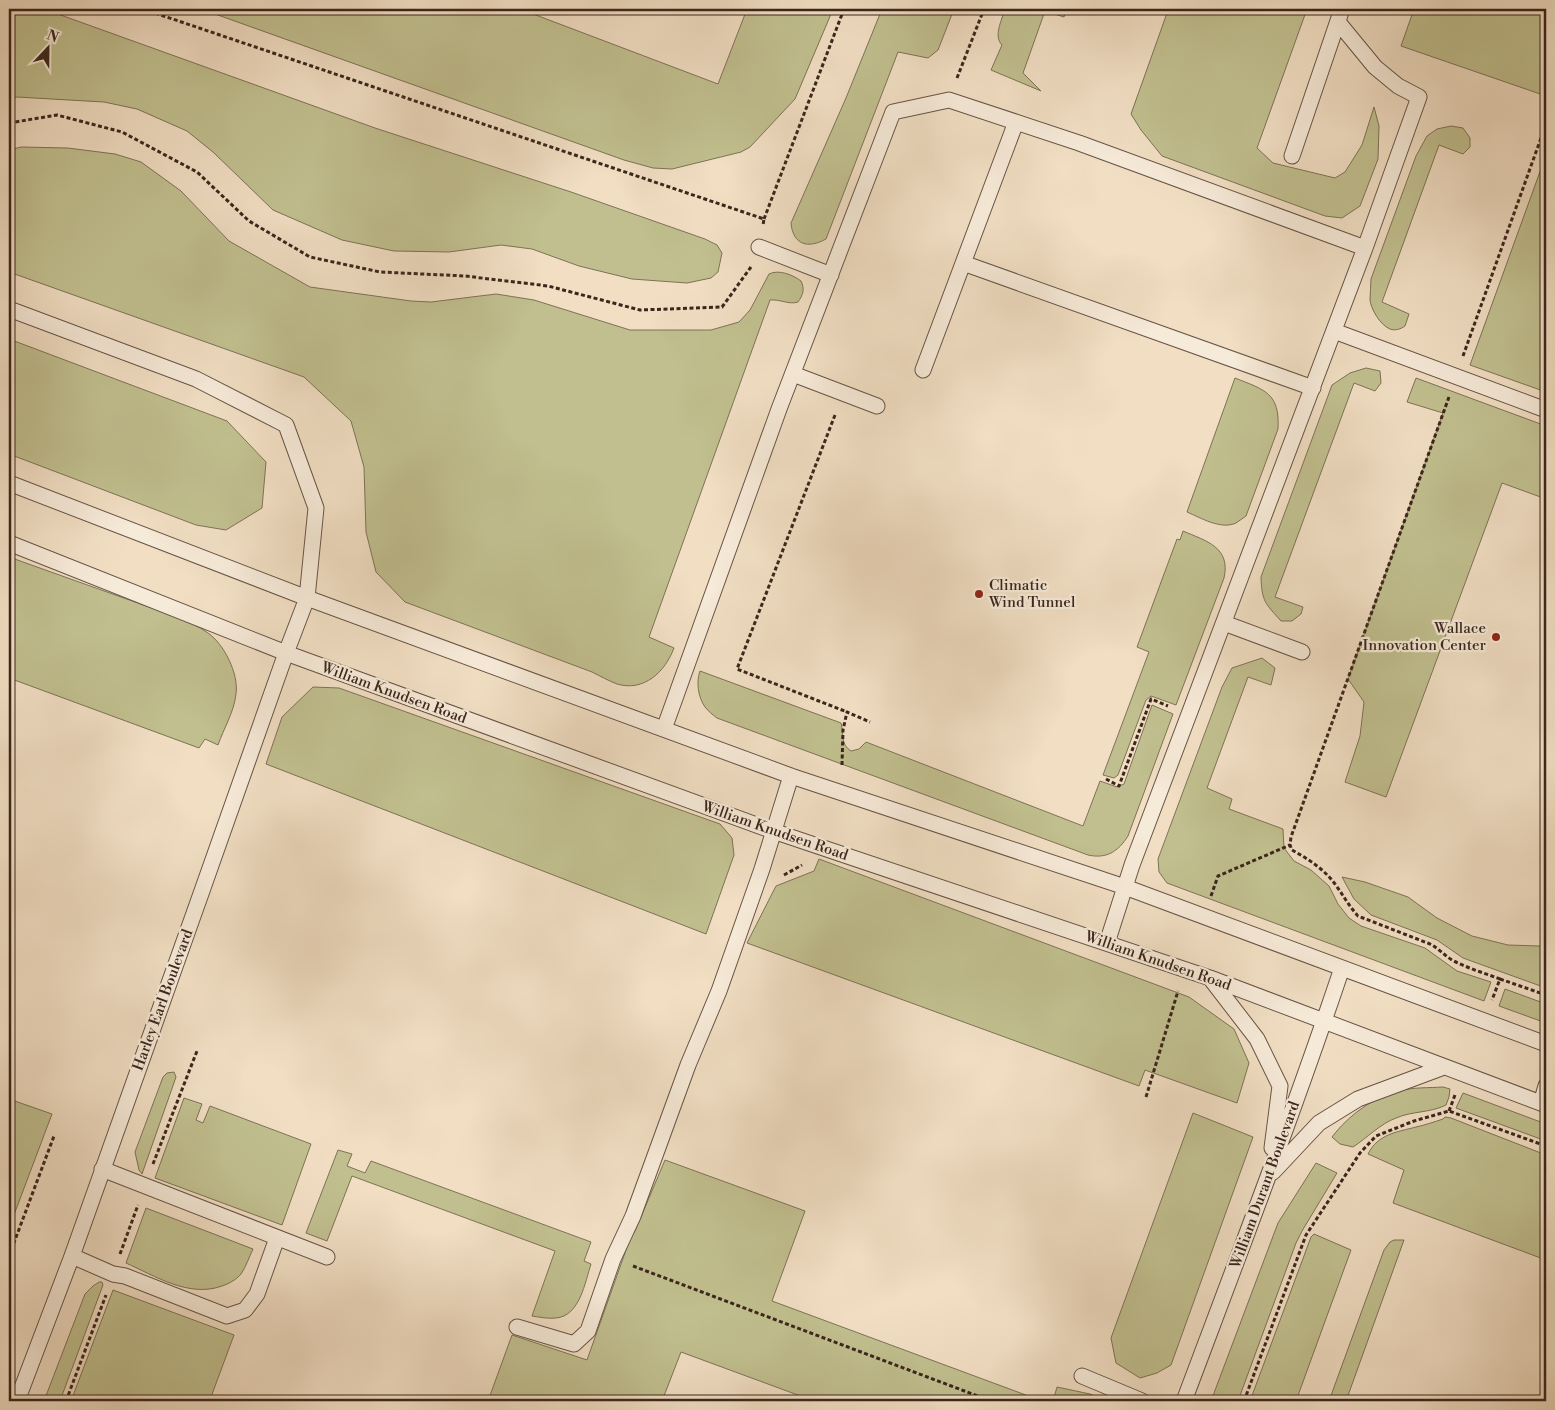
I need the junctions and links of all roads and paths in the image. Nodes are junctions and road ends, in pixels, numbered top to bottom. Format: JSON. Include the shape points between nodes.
{"nodes":[{"id":1,"x":143,"y":9,"type":"edge"},
{"id":2,"x":844,"y":9,"type":"edge"},
{"id":3,"x":984,"y":9,"type":"edge"},
{"id":4,"x":1340,"y":15,"type":"edge"},
{"id":5,"x":949,"y":100,"type":"junction"},
{"id":6,"x":1016,"y":122,"type":"junction"},
{"id":7,"x":9,"y":123,"type":"edge"},
{"id":8,"x":1546,"y":124,"type":"edge"},
{"id":9,"x":1292,"y":156,"type":"dead end"},
{"id":10,"x":764,"y":219,"type":"junction"},
{"id":11,"x":759,"y":247,"type":"junction"},
{"id":12,"x":1365,"y":248,"type":"junction"},
{"id":13,"x":964,"y":263,"type":"junction"},
{"id":14,"x":831,"y":275,"type":"junction"},
{"id":15,"x":9,"y":309,"type":"edge"},
{"id":16,"x":1334,"y":331,"type":"junction"},
{"id":17,"x":923,"y":370,"type":"dead end"},
{"id":18,"x":793,"y":374,"type":"junction"},
{"id":19,"x":1456,"y":377,"type":"junction"},
{"id":20,"x":1313,"y":388,"type":"junction"},
{"id":21,"x":877,"y":406,"type":"dead end"},
{"id":22,"x":1546,"y":410,"type":"edge"},
{"id":23,"x":835,"y":415,"type":"dead end"},
{"id":24,"x":9,"y":482,"type":"edge"},
{"id":25,"x":9,"y":543,"type":"edge"},
{"id":26,"x":307,"y":598,"type":"junction"},
{"id":27,"x":1224,"y":623,"type":"junction"},
{"id":28,"x":1302,"y":652,"type":"dead end"},
{"id":29,"x":286,"y":653,"type":"junction"},
{"id":30,"x":847,"y":712,"type":"junction"},
{"id":31,"x":1190,"y":715,"type":"junction"},
{"id":32,"x":870,"y":722,"type":"dead end"},
{"id":33,"x":664,"y":729,"type":"junction"},
{"id":34,"x":842,"y":765,"type":"dead end"},
{"id":35,"x":791,"y":776,"type":"junction"},
{"id":36,"x":1106,"y":780,"type":"dead end"},
{"id":37,"x":773,"y":831,"type":"junction"},
{"id":38,"x":1290,"y":845,"type":"junction"},
{"id":39,"x":1125,"y":887,"type":"junction"},
{"id":40,"x":1210,"y":899,"type":"dead end"},
{"id":41,"x":1107,"y":943,"type":"junction"},
{"id":42,"x":1342,"y":968,"type":"junction"},
{"id":43,"x":1210,"y":978,"type":"junction"},
{"id":44,"x":1500,"y":978,"type":"junction"},
{"id":45,"x":1180,"y":983,"type":"dead end"},
{"id":46,"x":1546,"y":995,"type":"edge"},
{"id":47,"x":1492,"y":1000,"type":"dead end"},
{"id":48,"x":1324,"y":1022,"type":"junction"},
{"id":49,"x":1546,"y":1044,"type":"edge"},
{"id":50,"x":197,"y":1051,"type":"dead end"},
{"id":51,"x":1444,"y":1067,"type":"junction"},
{"id":52,"x":1546,"y":1086,"type":"edge"},
{"id":53,"x":1457,"y":1092,"type":"dead end"},
{"id":54,"x":1146,"y":1097,"type":"dead end"},
{"id":55,"x":1544,"y":1104,"type":"edge"},
{"id":56,"x":1449,"y":1110,"type":"junction"},
{"id":57,"x":54,"y":1136,"type":"dead end"},
{"id":58,"x":1546,"y":1146,"type":"edge"},
{"id":59,"x":102,"y":1169,"type":"junction"},
{"id":60,"x":1269,"y":1177,"type":"junction"},
{"id":61,"x":145,"y":1186,"type":"junction"},
{"id":62,"x":277,"y":1238,"type":"junction"},
{"id":63,"x":9,"y":1256,"type":"edge"},
{"id":64,"x":72,"y":1256,"type":"junction"},
{"id":65,"x":327,"y":1257,"type":"dead end"},
{"id":66,"x":613,"y":1259,"type":"junction"},
{"id":67,"x":113,"y":1274,"type":"junction"},
{"id":68,"x":517,"y":1328,"type":"dead end"},
{"id":69,"x":1082,"y":1376,"type":"dead end"},
{"id":70,"x":17,"y":1401,"type":"edge"},
{"id":71,"x":66,"y":1401,"type":"edge"},
{"id":72,"x":991,"y":1401,"type":"edge"},
{"id":73,"x":1142,"y":1401,"type":"edge"},
{"id":74,"x":1184,"y":1401,"type":"edge"},
{"id":75,"x":1244,"y":1401,"type":"edge"}],
"edges":[{"from":1,"to":10,"type":"path"},
{"from":2,"to":10,"type":"path"},
{"from":3,"to":5,"type":"path"},
{"from":4,"to":9,"type":"lane"},
{"from":4,"to":12,"type":"lane","via":[[1375,67],[1398,86],[1420,98]]},
{"from":5,"to":6,"type":"lane"},
{"from":5,"to":14,"type":"lane","via":[[894,112]]},
{"from":6,"to":12,"type":"lane"},
{"from":6,"to":13,"type":"lane"},
{"from":7,"to":11,"type":"path","via":[[57,115],[122,132],[197,172],[249,221],[310,257],[380,272],[465,276],[548,286],[640,310],[722,307],[754,264]]},
{"from":8,"to":19,"type":"path"},
{"from":10,"to":11,"type":"path"},
{"from":11,"to":14,"type":"lane"},
{"from":12,"to":16,"type":"lane"},
{"from":13,"to":17,"type":"lane"},
{"from":13,"to":20,"type":"lane"},
{"from":14,"to":18,"type":"lane"},
{"from":15,"to":26,"type":"lane","name":"Harley Earl Boulevard","via":[[196,379],[286,425],[316,508]]},
{"from":16,"to":19,"type":"lane"},
{"from":16,"to":20,"type":"lane"},
{"from":18,"to":21,"type":"lane"},
{"from":18,"to":33,"type":"lane"},
{"from":19,"to":22,"type":"lane"},
{"from":19,"to":38,"type":"path"},
{"from":20,"to":27,"type":"lane"},
{"from":23,"to":30,"type":"path","via":[[737,669]]},
{"from":24,"to":26,"type":"lane"},
{"from":25,"to":29,"type":"lane","name":"William Knudsen Road"},
{"from":26,"to":29,"type":"lane","name":"Harley Earl Boulevard"},
{"from":26,"to":33,"type":"lane"},
{"from":27,"to":28,"type":"lane"},
{"from":27,"to":31,"type":"lane"},
{"from":29,"to":37,"type":"lane","name":"William Knudsen Road"},
{"from":29,"to":59,"type":"lane","name":"Harley Earl Boulevard"},
{"from":30,"to":32,"type":"path"},
{"from":30,"to":34,"type":"path"},
{"from":31,"to":36,"type":"path","via":[[1151,699],[1119,786]]},
{"from":31,"to":39,"type":"lane"},
{"from":33,"to":35,"type":"lane"},
{"from":35,"to":37,"type":"lane"},
{"from":35,"to":39,"type":"lane"},
{"from":37,"to":41,"type":"lane","name":"William Knudsen Road"},
{"from":37,"to":66,"type":"lane","via":[[719,990],[633,1216]]},
{"from":38,"to":40,"type":"path","via":[[1218,876]]},
{"from":38,"to":44,"type":"path","via":[[1292,850],[1325,872],[1358,916],[1430,944],[1461,964]]},
{"from":39,"to":41,"type":"lane"},
{"from":39,"to":42,"type":"lane"},
{"from":41,"to":43,"type":"lane","name":"William Knudsen Road"},
{"from":42,"to":48,"type":"lane","name":"William Durant Boulevard"},
{"from":42,"to":49,"type":"lane"},
{"from":43,"to":48,"type":"lane","name":"William Knudsen Road"},
{"from":43,"to":60,"type":"lane","via":[[1257,1039],[1280,1086]]},
{"from":44,"to":46,"type":"path"},
{"from":44,"to":47,"type":"path"},
{"from":45,"to":54,"type":"path"},
{"from":48,"to":51,"type":"lane","name":"William Knudsen Road"},
{"from":48,"to":60,"type":"lane","name":"William Durant Boulevard"},
{"from":50,"to":61,"type":"path"},
{"from":51,"to":55,"type":"lane","name":"William Knudsen Road"},
{"from":51,"to":60,"type":"lane","via":[[1358,1099],[1319,1123]]},
{"from":52,"to":55,"type":"lane"},
{"from":53,"to":56,"type":"path"},
{"from":56,"to":58,"type":"path"},
{"from":56,"to":75,"type":"path","via":[[1376,1136],[1360,1154],[1306,1235]]},
{"from":57,"to":63,"type":"path"},
{"from":59,"to":61,"type":"lane"},
{"from":59,"to":64,"type":"lane","name":"Harley Earl Boulevard"},
{"from":60,"to":74,"type":"lane","name":"William Durant Boulevard"},
{"from":61,"to":62,"type":"lane"},
{"from":61,"to":67,"type":"path"},
{"from":62,"to":65,"type":"lane"},
{"from":62,"to":67,"type":"lane","via":[[257,1294],[245,1310],[227,1316]]},
{"from":64,"to":67,"type":"lane"},
{"from":64,"to":70,"type":"lane","name":"Harley Earl Boulevard"},
{"from":66,"to":68,"type":"lane","via":[[588,1331],[574,1344]]},
{"from":66,"to":72,"type":"path"},
{"from":67,"to":71,"type":"path"},
{"from":69,"to":73,"type":"lane"}]}
